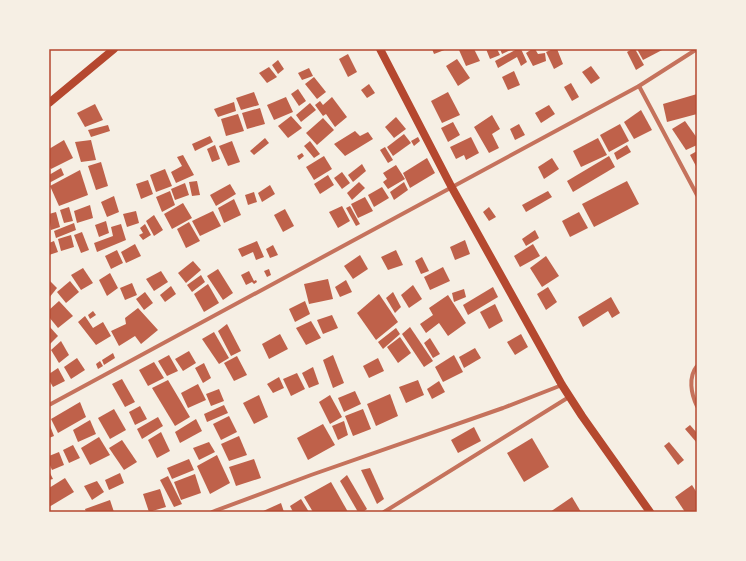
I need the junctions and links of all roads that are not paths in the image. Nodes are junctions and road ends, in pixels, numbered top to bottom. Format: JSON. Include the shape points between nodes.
{"nodes":[{"id":1,"x":114,"y":49,"type":"edge"},
{"id":2,"x":380,"y":49,"type":"edge"},
{"id":3,"x":697,"y":49,"type":"edge"},
{"id":4,"x":639,"y":86,"type":"junction"},
{"id":5,"x":49,"y":103,"type":"edge"},
{"id":6,"x":452,"y":186,"type":"junction"},
{"id":7,"x":697,"y":196,"type":"edge"},
{"id":8,"x":697,"y":366,"type":"edge"},
{"id":9,"x":562,"y":385,"type":"junction"},
{"id":10,"x":570,"y":396,"type":"junction"},
{"id":11,"x":49,"y":405,"type":"edge"},
{"id":12,"x":697,"y":406,"type":"edge"},
{"id":13,"x":212,"y":512,"type":"edge"},
{"id":14,"x":384,"y":512,"type":"edge"},
{"id":15,"x":650,"y":512,"type":"edge"}],
"edges":[{"from":1,"to":5,"type":"highway"},
{"from":2,"to":6,"type":"highway"},
{"from":3,"to":4,"type":"street"},
{"from":4,"to":6,"type":"street"},
{"from":4,"to":7,"type":"street"},
{"from":6,"to":9,"type":"highway"},
{"from":6,"to":11,"type":"street"},
{"from":8,"to":12,"type":"street","via":[[692,377]]},
{"from":9,"to":10,"type":"highway"},
{"from":9,"to":13,"type":"street"},
{"from":10,"to":14,"type":"street"},
{"from":10,"to":15,"type":"highway"}]}
